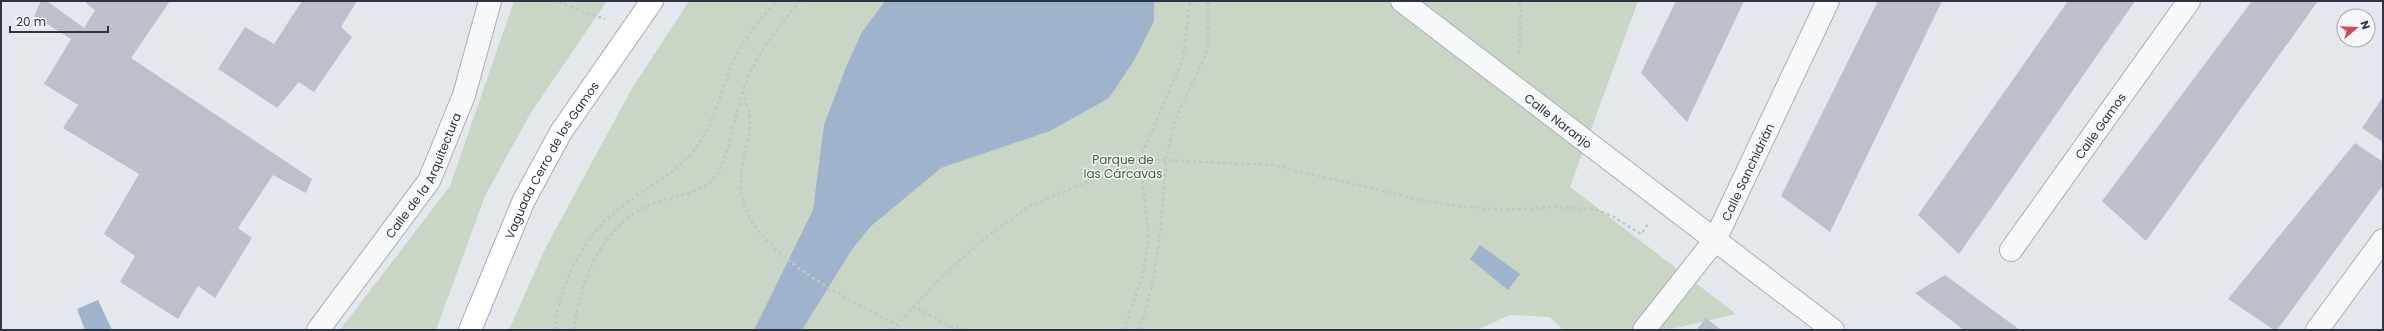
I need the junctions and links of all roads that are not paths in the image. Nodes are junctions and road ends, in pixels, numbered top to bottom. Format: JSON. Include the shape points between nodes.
{"nodes":[{"id":1,"x":490,"y":1,"type":"edge"},
{"id":2,"x":652,"y":1,"type":"edge"},
{"id":3,"x":1402,"y":1,"type":"edge"},
{"id":4,"x":1828,"y":1,"type":"edge"},
{"id":5,"x":2189,"y":1,"type":"edge"},
{"id":6,"x":1715,"y":240,"type":"junction"},
{"id":7,"x":2383,"y":240,"type":"edge"},
{"id":8,"x":2011,"y":250,"type":"dead end"},
{"id":9,"x":318,"y":330,"type":"edge"},
{"id":10,"x":470,"y":330,"type":"edge"},
{"id":11,"x":1644,"y":330,"type":"edge"},
{"id":12,"x":1833,"y":330,"type":"edge"},
{"id":13,"x":2317,"y":330,"type":"edge"}],
"edges":[{"from":1,"to":9,"type":"street","name":"Calle de la Arquitectura","via":[[464,95],[429,181]]},
{"from":2,"to":10,"type":"main road","name":"Vaguada Cerro de los Gamos","via":[[561,132],[524,200]]},
{"from":3,"to":6,"type":"street","name":"Calle Naranjo"},
{"from":4,"to":6,"type":"street","name":"Calle Sanchidrián"},
{"from":5,"to":8,"type":"street","name":"Calle Gamos"},
{"from":6,"to":11,"type":"street","name":"Calle Sanchidrián"},
{"from":6,"to":12,"type":"street","name":"Calle Naranjo"},
{"from":7,"to":13,"type":"street"}]}
